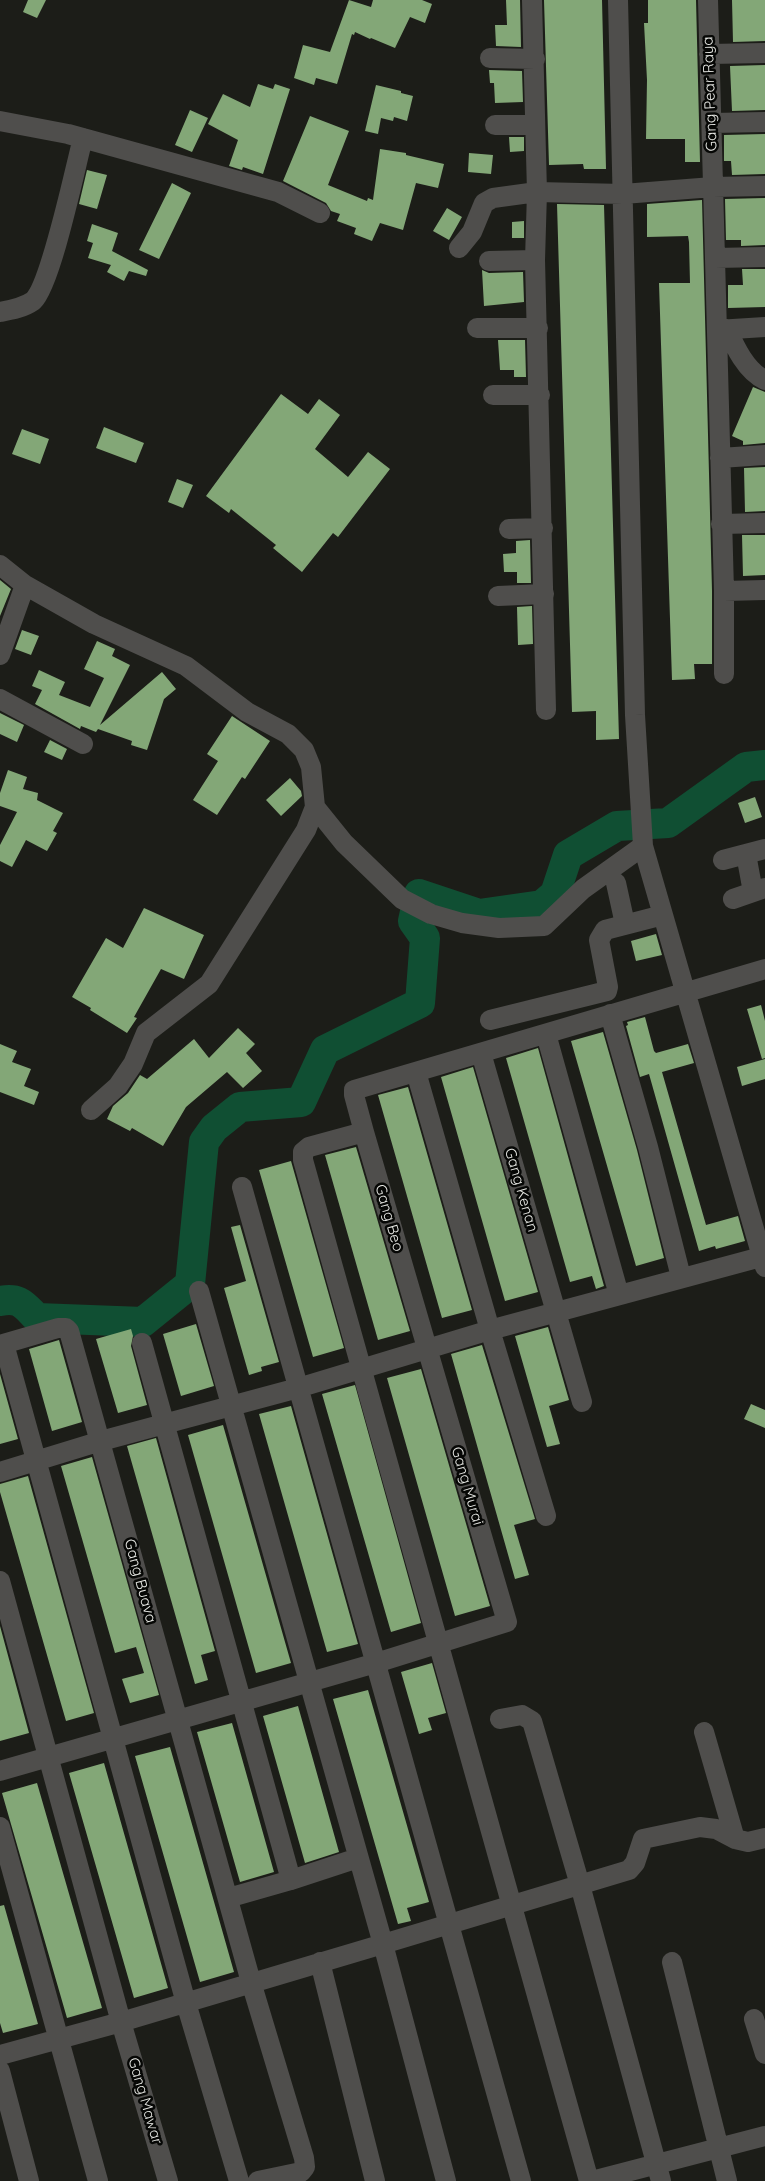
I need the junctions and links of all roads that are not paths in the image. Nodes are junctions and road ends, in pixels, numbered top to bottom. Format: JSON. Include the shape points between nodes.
{"nodes":[{"id":1,"x":532,"y":0,"type":"edge"},
{"id":2,"x":618,"y":0,"type":"edge"},
{"id":3,"x":708,"y":0,"type":"edge"},
{"id":4,"x":765,"y":52,"type":"edge"},
{"id":5,"x":709,"y":54,"type":"junction"},
{"id":6,"x":490,"y":58,"type":"dead end"},
{"id":7,"x":535,"y":59,"type":"junction"},
{"id":8,"x":0,"y":121,"type":"edge"},
{"id":9,"x":765,"y":122,"type":"edge"},
{"id":10,"x":712,"y":123,"type":"junction"},
{"id":11,"x":495,"y":125,"type":"dead end"},
{"id":12,"x":534,"y":125,"type":"junction"},
{"id":13,"x":83,"y":138,"type":"junction"},
{"id":14,"x":765,"y":186,"type":"edge"},
{"id":15,"x":713,"y":187,"type":"junction"},
{"id":16,"x":536,"y":192,"type":"junction"},
{"id":17,"x":623,"y":194,"type":"junction"},
{"id":18,"x":320,"y":213,"type":"dead end"},
{"id":19,"x":459,"y":248,"type":"dead end"},
{"id":20,"x":765,"y":256,"type":"edge"},
{"id":21,"x":715,"y":258,"type":"junction"},
{"id":22,"x":536,"y":260,"type":"junction"},
{"id":23,"x":489,"y":261,"type":"dead end"},
{"id":24,"x":0,"y":312,"type":"edge"},
{"id":25,"x":765,"y":327,"type":"edge"},
{"id":26,"x":477,"y":328,"type":"dead end"},
{"id":27,"x":538,"y":328,"type":"junction"},
{"id":28,"x":722,"y":330,"type":"junction"},
{"id":29,"x":765,"y":380,"type":"edge"},
{"id":30,"x":493,"y":395,"type":"dead end"},
{"id":31,"x":540,"y":395,"type":"junction"},
{"id":32,"x":765,"y":455,"type":"edge"},
{"id":33,"x":720,"y":458,"type":"junction"},
{"id":34,"x":765,"y":523,"type":"edge"},
{"id":35,"x":722,"y":524,"type":"junction"},
{"id":36,"x":543,"y":528,"type":"junction"},
{"id":37,"x":509,"y":529,"type":"dead end"},
{"id":38,"x":0,"y":565,"type":"edge"},
{"id":39,"x":25,"y":585,"type":"junction"},
{"id":40,"x":765,"y":590,"type":"edge"},
{"id":41,"x":724,"y":591,"type":"junction"},
{"id":42,"x":544,"y":594,"type":"junction"},
{"id":43,"x":498,"y":596,"type":"dead end"},
{"id":44,"x":0,"y":655,"type":"edge"},
{"id":45,"x":724,"y":674,"type":"dead end"},
{"id":46,"x":0,"y":699,"type":"edge"},
{"id":47,"x":546,"y":710,"type":"dead end"},
{"id":48,"x":83,"y":744,"type":"dead end"},
{"id":49,"x":315,"y":808,"type":"junction"},
{"id":50,"x":642,"y":842,"type":"junction"},
{"id":51,"x":765,"y":849,"type":"edge"},
{"id":52,"x":746,"y":854,"type":"junction"},
{"id":53,"x":723,"y":860,"type":"dead end"},
{"id":54,"x":616,"y":884,"type":"dead end"},
{"id":55,"x":761,"y":887,"type":"edge"},
{"id":56,"x":734,"y":899,"type":"dead end"},
{"id":57,"x":663,"y":916,"type":"junction"},
{"id":58,"x":625,"y":924,"type":"junction"},
{"id":59,"x":765,"y":969,"type":"edge"},
{"id":60,"x":686,"y":992,"type":"junction"},
{"id":61,"x":610,"y":1014,"type":"junction"},
{"id":62,"x":490,"y":1020,"type":"dead end"},
{"id":63,"x":546,"y":1034,"type":"junction"},
{"id":64,"x":483,"y":1060,"type":"junction"},
{"id":65,"x":416,"y":1072,"type":"junction"},
{"id":66,"x":91,"y":1110,"type":"dead end"},
{"id":67,"x":364,"y":1132,"type":"junction"},
{"id":68,"x":242,"y":1187,"type":"dead end"},
{"id":69,"x":764,"y":1260,"type":"edge"},
{"id":70,"x":681,"y":1277,"type":"junction"},
{"id":71,"x":199,"y":1291,"type":"dead end"},
{"id":72,"x":619,"y":1295,"type":"junction"},
{"id":73,"x":556,"y":1312,"type":"junction"},
{"id":74,"x":490,"y":1330,"type":"junction"},
{"id":75,"x":142,"y":1343,"type":"dead end"},
{"id":76,"x":2,"y":1345,"type":"edge"},
{"id":77,"x":426,"y":1349,"type":"junction"},
{"id":78,"x":363,"y":1368,"type":"junction"},
{"id":79,"x":298,"y":1388,"type":"junction"},
{"id":80,"x":582,"y":1402,"type":"dead end"},
{"id":81,"x":233,"y":1406,"type":"junction"},
{"id":82,"x":164,"y":1426,"type":"junction"},
{"id":83,"x":101,"y":1441,"type":"junction"},
{"id":84,"x":36,"y":1460,"type":"junction"},
{"id":85,"x":0,"y":1472,"type":"edge"},
{"id":86,"x":546,"y":1516,"type":"dead end"},
{"id":87,"x":0,"y":1581,"type":"edge"},
{"id":88,"x":439,"y":1644,"type":"junction"},
{"id":89,"x":376,"y":1663,"type":"junction"},
{"id":90,"x":309,"y":1682,"type":"junction"},
{"id":91,"x":242,"y":1702,"type":"junction"},
{"id":92,"x":500,"y":1719,"type":"dead end"},
{"id":93,"x":178,"y":1721,"type":"junction"},
{"id":94,"x":704,"y":1732,"type":"dead end"},
{"id":95,"x":114,"y":1738,"type":"junction"},
{"id":96,"x":50,"y":1758,"type":"junction"},
{"id":97,"x":0,"y":1772,"type":"edge"},
{"id":98,"x":0,"y":1827,"type":"edge"},
{"id":99,"x":765,"y":1838,"type":"edge"},
{"id":100,"x":735,"y":1839,"type":"junction"},
{"id":101,"x":358,"y":1858,"type":"junction"},
{"id":102,"x":292,"y":1880,"type":"junction"},
{"id":103,"x":580,"y":1885,"type":"junction"},
{"id":104,"x":228,"y":1898,"type":"junction"},
{"id":105,"x":511,"y":1905,"type":"junction"},
{"id":106,"x":448,"y":1924,"type":"junction"},
{"id":107,"x":382,"y":1944,"type":"junction"},
{"id":108,"x":320,"y":1962,"type":"junction"},
{"id":109,"x":672,"y":1962,"type":"dead end"},
{"id":110,"x":251,"y":1982,"type":"junction"},
{"id":111,"x":186,"y":2003,"type":"junction"},
{"id":112,"x":754,"y":2019,"type":"dead end"},
{"id":113,"x":121,"y":2022,"type":"junction"},
{"id":114,"x":60,"y":2040,"type":"junction"},
{"id":115,"x":765,"y":2054,"type":"edge"},
{"id":116,"x":0,"y":2055,"type":"edge"},
{"id":117,"x":0,"y":2071,"type":"edge"},
{"id":118,"x":765,"y":2136,"type":"edge"},
{"id":119,"x":719,"y":2148,"type":"junction"},
{"id":120,"x":659,"y":2173,"type":"edge"},
{"id":121,"x":304,"y":2177,"type":"edge"},
{"id":122,"x":29,"y":2181,"type":"edge"},
{"id":123,"x":98,"y":2181,"type":"edge"},
{"id":124,"x":168,"y":2181,"type":"edge"},
{"id":125,"x":239,"y":2181,"type":"edge"},
{"id":126,"x":258,"y":2181,"type":"edge"},
{"id":127,"x":375,"y":2181,"type":"edge"},
{"id":128,"x":446,"y":2181,"type":"edge"},
{"id":129,"x":521,"y":2181,"type":"edge"},
{"id":130,"x":591,"y":2181,"type":"edge"},
{"id":131,"x":727,"y":2181,"type":"edge"}],
"edges":[{"from":1,"to":7,"type":"street"},
{"from":2,"to":17,"type":"street"},
{"from":3,"to":5,"type":"street","name":"Gang Pear Raya"},
{"from":4,"to":5,"type":"street"},
{"from":5,"to":10,"type":"street","name":"Gang Pear Raya"},
{"from":6,"to":7,"type":"street"},
{"from":7,"to":12,"type":"street"},
{"from":8,"to":13,"type":"street"},
{"from":9,"to":10,"type":"street"},
{"from":10,"to":15,"type":"street","name":"Gang Pear Raya"},
{"from":11,"to":12,"type":"street"},
{"from":12,"to":16,"type":"street"},
{"from":13,"to":18,"type":"street","via":[[278,192]]},
{"from":13,"to":24,"type":"street","via":[[50,268],[41,289],[33,301],[17,309]]},
{"from":14,"to":15,"type":"street"},
{"from":15,"to":17,"type":"street"},
{"from":15,"to":21,"type":"street","name":"Gang Pear Raya"},
{"from":16,"to":17,"type":"street"},
{"from":16,"to":19,"type":"street","via":[[487,200],[472,232]]},
{"from":16,"to":22,"type":"street"},
{"from":17,"to":50,"type":"street","via":[[635,715]]},
{"from":20,"to":21,"type":"street"},
{"from":21,"to":28,"type":"street","name":"Gang Pear Raya"},
{"from":22,"to":23,"type":"street"},
{"from":22,"to":27,"type":"street"},
{"from":25,"to":28,"type":"street"},
{"from":26,"to":27,"type":"street"},
{"from":27,"to":31,"type":"street"},
{"from":28,"to":29,"type":"street","via":[[752,371]]},
{"from":28,"to":33,"type":"street","name":"Gang Pear Raya"},
{"from":30,"to":31,"type":"street"},
{"from":31,"to":36,"type":"street"},
{"from":32,"to":33,"type":"street"},
{"from":33,"to":35,"type":"street","name":"Gang Pear Raya"},
{"from":34,"to":35,"type":"street"},
{"from":35,"to":41,"type":"street","name":"Gang Pear Raya"},
{"from":36,"to":37,"type":"street"},
{"from":36,"to":42,"type":"street"},
{"from":38,"to":39,"type":"street"},
{"from":39,"to":44,"type":"street"},
{"from":39,"to":49,"type":"street","via":[[94,624],[186,666],[247,712],[288,734],[304,750],[312,767]]},
{"from":40,"to":41,"type":"street"},
{"from":41,"to":45,"type":"street","name":"Gang Pear Raya"},
{"from":42,"to":43,"type":"street"},
{"from":42,"to":47,"type":"street"},
{"from":46,"to":48,"type":"street"},
{"from":49,"to":50,"type":"street","via":[[350,849],[402,899],[431,914],[462,923],[499,928],[544,926],[583,889]]},
{"from":49,"to":66,"type":"street","via":[[306,830],[209,984],[146,1032],[133,1064],[118,1086]]},
{"from":50,"to":57,"type":"street"},
{"from":51,"to":52,"type":"street"},
{"from":52,"to":53,"type":"street"},
{"from":52,"to":55,"type":"street"},
{"from":54,"to":58,"type":"street"},
{"from":55,"to":56,"type":"street"},
{"from":57,"to":58,"type":"street"},
{"from":57,"to":60,"type":"street"},
{"from":58,"to":62,"type":"street","via":[[605,930],[600,940],[607,992]]},
{"from":59,"to":60,"type":"street"},
{"from":60,"to":61,"type":"street"},
{"from":60,"to":69,"type":"street"},
{"from":61,"to":63,"type":"street"},
{"from":61,"to":70,"type":"street"},
{"from":63,"to":64,"type":"street"},
{"from":63,"to":72,"type":"street"},
{"from":64,"to":65,"type":"street"},
{"from":64,"to":73,"type":"street","name":"Gang Kenan"},
{"from":65,"to":67,"type":"street","name":"Gang Beo","via":[[354,1090]]},
{"from":65,"to":74,"type":"street"},
{"from":67,"to":77,"type":"street","name":"Gang Beo"},
{"from":67,"to":78,"type":"street","via":[[309,1147],[303,1152]]},
{"from":68,"to":79,"type":"street"},
{"from":69,"to":70,"type":"street"},
{"from":70,"to":72,"type":"street"},
{"from":71,"to":81,"type":"street"},
{"from":72,"to":73,"type":"street"},
{"from":73,"to":74,"type":"street"},
{"from":73,"to":80,"type":"street","name":"Gang Kenan"},
{"from":74,"to":77,"type":"street"},
{"from":74,"to":86,"type":"street"},
{"from":75,"to":82,"type":"street"},
{"from":76,"to":83,"type":"street","name":"Gang Buava","via":[[66,1328]]},
{"from":76,"to":84,"type":"street"},
{"from":77,"to":78,"type":"street"},
{"from":77,"to":88,"type":"street","name":"Gang Murai","via":[[507,1622]]},
{"from":78,"to":79,"type":"street"},
{"from":78,"to":88,"type":"street"},
{"from":79,"to":81,"type":"street"},
{"from":79,"to":89,"type":"street"},
{"from":81,"to":82,"type":"street"},
{"from":81,"to":90,"type":"street"},
{"from":82,"to":83,"type":"street"},
{"from":82,"to":91,"type":"street"},
{"from":83,"to":84,"type":"street"},
{"from":83,"to":93,"type":"street","name":"Gang Buava"},
{"from":84,"to":85,"type":"street"},
{"from":84,"to":95,"type":"street"},
{"from":87,"to":96,"type":"street","name":"Gang Mawar"},
{"from":88,"to":89,"type":"street"},
{"from":88,"to":105,"type":"street"},
{"from":89,"to":90,"type":"street"},
{"from":89,"to":106,"type":"street"},
{"from":90,"to":91,"type":"street"},
{"from":90,"to":101,"type":"street"},
{"from":91,"to":93,"type":"street"},
{"from":91,"to":102,"type":"street"},
{"from":92,"to":103,"type":"street","via":[[522,1715],[532,1721]]},
{"from":93,"to":95,"type":"street"},
{"from":93,"to":104,"type":"street","name":"Gang Buava"},
{"from":94,"to":100,"type":"street"},
{"from":95,"to":96,"type":"street"},
{"from":95,"to":111,"type":"street"},
{"from":96,"to":97,"type":"street"},
{"from":96,"to":113,"type":"street","name":"Gang Mawar"},
{"from":98,"to":114,"type":"street"},
{"from":99,"to":100,"type":"street","via":[[748,1842]]},
{"from":100,"to":103,"type":"street","via":[[716,1829],[700,1827],[643,1839],[635,1863],[629,1870]]},
{"from":101,"to":102,"type":"street"},
{"from":101,"to":107,"type":"street"},
{"from":102,"to":104,"type":"street"},
{"from":103,"to":105,"type":"street"},
{"from":103,"to":120,"type":"street"},
{"from":104,"to":110,"type":"street","name":"Gang Buava"},
{"from":105,"to":106,"type":"street"},
{"from":105,"to":130,"type":"street"},
{"from":106,"to":107,"type":"street"},
{"from":106,"to":129,"type":"street"},
{"from":107,"to":108,"type":"street"},
{"from":107,"to":128,"type":"street"},
{"from":108,"to":110,"type":"street"},
{"from":108,"to":127,"type":"street"},
{"from":109,"to":119,"type":"street"},
{"from":110,"to":111,"type":"street"},
{"from":110,"to":121,"type":"street","name":"Gang Buava","via":[[304,2158]]},
{"from":111,"to":113,"type":"street"},
{"from":111,"to":125,"type":"street"},
{"from":112,"to":115,"type":"street"},
{"from":113,"to":114,"type":"street"},
{"from":113,"to":124,"type":"street","name":"Gang Mawar"},
{"from":114,"to":116,"type":"street"},
{"from":114,"to":123,"type":"street"},
{"from":117,"to":122,"type":"street"},
{"from":118,"to":119,"type":"street"},
{"from":119,"to":120,"type":"street"},
{"from":119,"to":131,"type":"street"},
{"from":120,"to":130,"type":"street"},
{"from":121,"to":126,"type":"street"}]}
